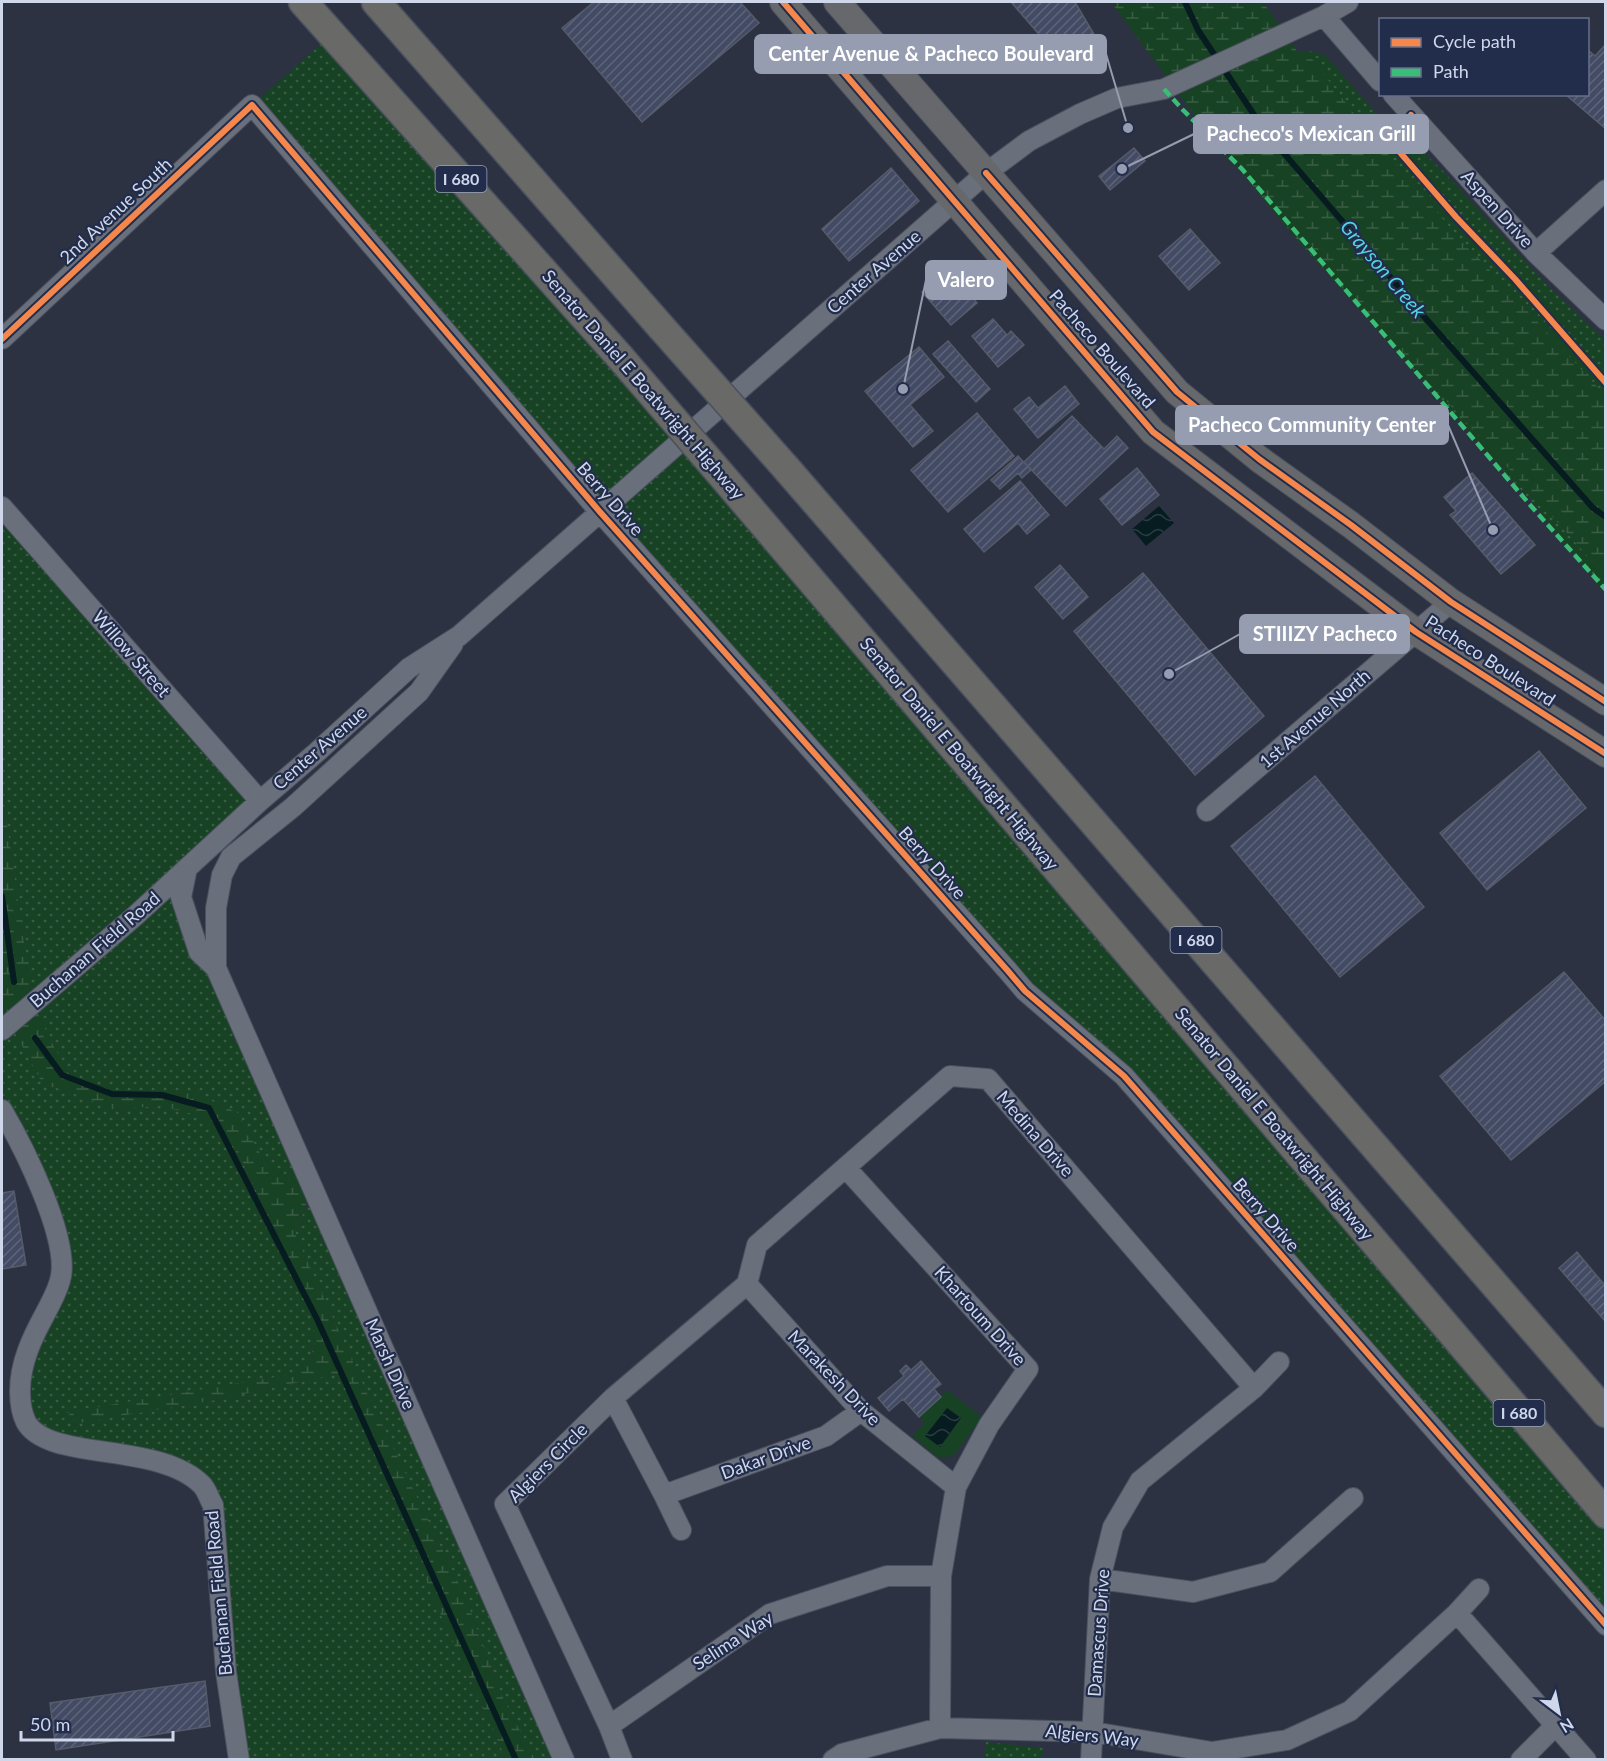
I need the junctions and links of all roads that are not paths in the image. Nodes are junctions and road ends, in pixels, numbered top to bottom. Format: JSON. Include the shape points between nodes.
{"nodes":[{"id":1,"x":303,"y":2,"type":"edge"},
{"id":2,"x":376,"y":2,"type":"edge"},
{"id":3,"x":783,"y":2,"type":"edge"},
{"id":4,"x":837,"y":2,"type":"edge"},
{"id":5,"x":1348,"y":2,"type":"edge"},
{"id":6,"x":1324,"y":16,"type":"junction"},
{"id":7,"x":1379,"y":80,"type":"edge"},
{"id":8,"x":1395,"y":96,"type":"edge"},
{"id":9,"x":252,"y":105,"type":"joint"},
{"id":10,"x":986,"y":173,"type":"junction"},
{"id":11,"x":1605,"y":190,"type":"edge"},
{"id":12,"x":954,"y":200,"type":"junction"},
{"id":13,"x":1536,"y":253,"type":"junction"},
{"id":14,"x":1605,"y":320,"type":"edge"},
{"id":15,"x":2,"y":339,"type":"edge"},
{"id":16,"x":2,"y":507,"type":"edge"},
{"id":17,"x":600,"y":512,"type":"junction"},
{"id":18,"x":1451,"y":602,"type":"junction"},
{"id":19,"x":1416,"y":632,"type":"junction"},
{"id":20,"x":459,"y":636,"type":"junction"},
{"id":21,"x":1605,"y":702,"type":"edge"},
{"id":22,"x":1605,"y":754,"type":"edge"},
{"id":23,"x":260,"y":801,"type":"junction"},
{"id":24,"x":1207,"y":811,"type":"dead end"},
{"id":25,"x":187,"y":868,"type":"junction"},
{"id":26,"x":222,"y":875,"type":"joint"},
{"id":27,"x":216,"y":968,"type":"junction"},
{"id":28,"x":2,"y":1030,"type":"edge"},
{"id":29,"x":2,"y":1110,"type":"edge"},
{"id":30,"x":846,"y":1168,"type":"junction"},
{"id":31,"x":747,"y":1284,"type":"junction"},
{"id":32,"x":1279,"y":1362,"type":"dead end"},
{"id":33,"x":1254,"y":1388,"type":"junction"},
{"id":34,"x":613,"y":1398,"type":"junction"},
{"id":35,"x":861,"y":1411,"type":"junction"},
{"id":36,"x":1605,"y":1413,"type":"edge"},
{"id":37,"x":956,"y":1487,"type":"junction"},
{"id":38,"x":664,"y":1495,"type":"junction"},
{"id":39,"x":1353,"y":1498,"type":"dead end"},
{"id":40,"x":1605,"y":1514,"type":"edge"},
{"id":41,"x":681,"y":1530,"type":"dead end"},
{"id":42,"x":941,"y":1576,"type":"junction"},
{"id":43,"x":1100,"y":1579,"type":"junction"},
{"id":44,"x":1479,"y":1589,"type":"dead end"},
{"id":45,"x":1457,"y":1613,"type":"junction"},
{"id":46,"x":1605,"y":1625,"type":"edge"},
{"id":47,"x":1556,"y":1725,"type":"junction"},
{"id":48,"x":609,"y":1726,"type":"junction"},
{"id":49,"x":940,"y":1728,"type":"junction"},
{"id":50,"x":1093,"y":1732,"type":"junction"},
{"id":51,"x":840,"y":1758,"type":"edge"},
{"id":52,"x":239,"y":1760,"type":"edge"},
{"id":53,"x":564,"y":1760,"type":"edge"},
{"id":54,"x":622,"y":1760,"type":"edge"},
{"id":55,"x":1091,"y":1760,"type":"edge"},
{"id":56,"x":1521,"y":1760,"type":"edge"},
{"id":57,"x":1586,"y":1760,"type":"edge"}],
"edges":[{"from":1,"to":40,"type":"highway","name":"Senator Daniel E Boatwright Highway","number":"I 680","bridge":true,"via":[[620,357]]},
{"from":2,"to":36,"type":"highway","number":"I 680","bridge":true,"via":[[786,468]]},
{"from":3,"to":12,"type":"main road","name":"Pacheco Boulevard"},
{"from":4,"to":10,"type":"main road","name":"Pacheco Boulevard"},
{"from":5,"to":6,"type":"street","name":"Center Avenue"},
{"from":6,"to":7,"type":"street"},
{"from":6,"to":10,"type":"street","name":"Center Avenue","via":[[1170,86],[1117,98],[1080,114],[1029,141]]},
{"from":8,"to":13,"type":"street","name":"Aspen Drive"},
{"from":9,"to":15,"type":"street","name":"2nd Avenue South"},
{"from":9,"to":17,"type":"street","name":"Berry Drive"},
{"from":10,"to":12,"type":"street","name":"Center Avenue"},
{"from":10,"to":18,"type":"main road","name":"Pacheco Boulevard","via":[[1177,392],[1259,459]]},
{"from":11,"to":13,"type":"street"},
{"from":12,"to":17,"type":"street","name":"Center Avenue"},
{"from":12,"to":19,"type":"main road","name":"Pacheco Boulevard","via":[[1153,432]]},
{"from":13,"to":14,"type":"street","name":"Aspen Drive"},
{"from":16,"to":23,"type":"street","name":"Willow Street"},
{"from":17,"to":20,"type":"street","name":"Center Avenue"},
{"from":17,"to":46,"type":"street","name":"Berry Drive","via":[[1025,991],[1124,1076]]},
{"from":18,"to":19,"type":"street","name":"1st Avenue North"},
{"from":18,"to":21,"type":"main road","name":"Pacheco Boulevard"},
{"from":19,"to":22,"type":"main road","name":"Pacheco Boulevard"},
{"from":19,"to":24,"type":"street","name":"1st Avenue North"},
{"from":20,"to":23,"type":"street","name":"Center Avenue","via":[[409,668]]},
{"from":20,"to":26,"type":"street","name":"Center Avenue","via":[[425,686],[334,771],[231,857]]},
{"from":23,"to":25,"type":"street","name":"Center Avenue"},
{"from":25,"to":27,"type":"street","name":"Marsh Drive","via":[[181,897],[199,952]]},
{"from":25,"to":28,"type":"street","name":"Buchanan Field Road"},
{"from":26,"to":27,"type":"street","name":"Marsh Drive","via":[[216,908]]},
{"from":27,"to":53,"type":"street","name":"Marsh Drive"},
{"from":29,"to":52,"type":"street","name":"Buchanan Field Road","via":[[21,1143],[61,1252],[61,1276],[20,1374],[22,1412],[27,1424],[43,1439],[171,1465],[204,1487],[213,1505],[226,1672]]},
{"from":30,"to":31,"type":"street","name":"Medina Drive","via":[[757,1245]]},
{"from":30,"to":33,"type":"street","name":"Medina Drive","via":[[950,1076],[988,1078]]},
{"from":30,"to":37,"type":"street","name":"Khartoum Drive","via":[[1028,1369],[989,1425]]},
{"from":31,"to":34,"type":"street","name":"Algiers Circle"},
{"from":31,"to":35,"type":"street","name":"Marakesh Drive"},
{"from":32,"to":33,"type":"street","name":"Damascus Drive"},
{"from":33,"to":43,"type":"street","name":"Damascus Drive","via":[[1140,1481],[1113,1527]]},
{"from":34,"to":38,"type":"street"},
{"from":34,"to":48,"type":"street","name":"Algiers Circle","via":[[505,1504]]},
{"from":35,"to":37,"type":"street","name":"Marakesh Drive"},
{"from":35,"to":38,"type":"street","name":"Dakar Drive","via":[[826,1436]]},
{"from":37,"to":42,"type":"street","name":"Khartoum Drive"},
{"from":38,"to":41,"type":"street"},
{"from":39,"to":43,"type":"street","via":[[1270,1572],[1193,1592]]},
{"from":42,"to":48,"type":"street","name":"Selima Way","via":[[887,1576],[770,1614]]},
{"from":42,"to":49,"type":"street","name":"Khartoum Drive"},
{"from":43,"to":50,"type":"street","name":"Damascus Drive"},
{"from":44,"to":45,"type":"street","name":"Algiers Way"},
{"from":45,"to":47,"type":"street"},
{"from":45,"to":50,"type":"street","name":"Algiers Way","via":[[1350,1711],[1287,1740],[1212,1752]]},
{"from":47,"to":56,"type":"street"},
{"from":47,"to":57,"type":"street"},
{"from":48,"to":54,"type":"street","name":"Algiers Circle"},
{"from":49,"to":50,"type":"street","name":"Algiers Way"},
{"from":49,"to":51,"type":"street","name":"Algiers Way"},
{"from":50,"to":55,"type":"street","name":"Damascus Drive"}]}
